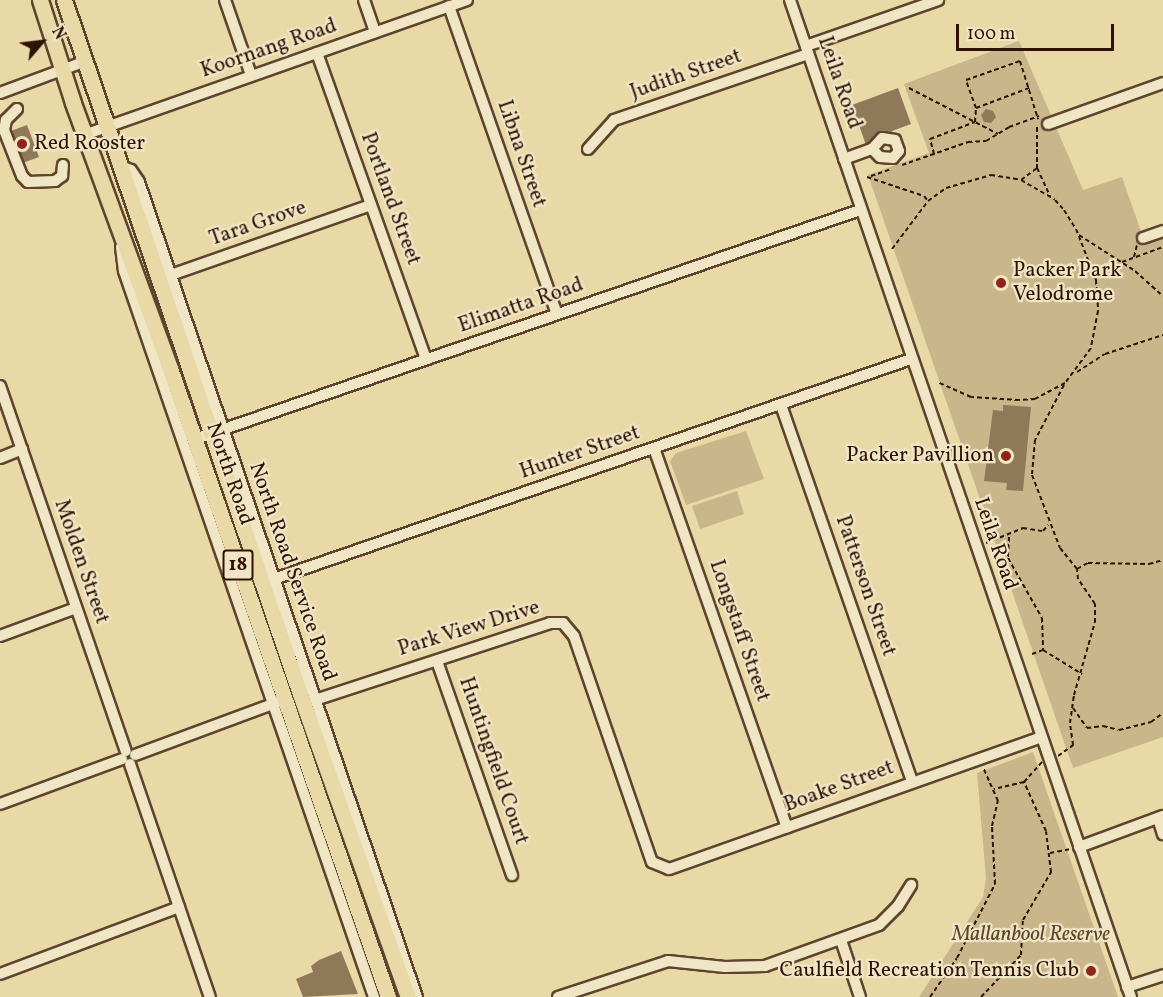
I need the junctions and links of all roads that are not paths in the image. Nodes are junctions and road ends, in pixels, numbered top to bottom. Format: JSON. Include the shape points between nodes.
{"nodes":[{"id":1,"x":40,"y":0,"type":"edge"},
{"id":2,"x":64,"y":0,"type":"edge"},
{"id":3,"x":225,"y":0,"type":"edge"},
{"id":4,"x":364,"y":0,"type":"edge"},
{"id":5,"x":467,"y":0,"type":"edge"},
{"id":6,"x":790,"y":0,"type":"edge"},
{"id":7,"x":938,"y":0,"type":"edge"},
{"id":8,"x":449,"y":6,"type":"junction"},
{"id":9,"x":375,"y":32,"type":"junction"},
{"id":10,"x":807,"y":50,"type":"junction"},
{"id":11,"x":317,"y":53,"type":"junction"},
{"id":12,"x":86,"y":61,"type":"junction"},
{"id":13,"x":62,"y":70,"type":"junction"},
{"id":14,"x":251,"y":75,"type":"junction"},
{"id":15,"x":1163,"y":83,"type":"edge"},
{"id":16,"x":0,"y":93,"type":"edge"},
{"id":17,"x":17,"y":110,"type":"dead end"},
{"id":18,"x":1048,"y":121,"type":"road end"},
{"id":19,"x":108,"y":127,"type":"junction"},
{"id":20,"x":84,"y":135,"type":"junction"},
{"id":21,"x":588,"y":149,"type":"dead end"},
{"id":22,"x":872,"y":149,"type":"dead end"},
{"id":23,"x":844,"y":159,"type":"junction"},
{"id":24,"x":63,"y":165,"type":"dead end"},
{"id":25,"x":371,"y":205,"type":"junction"},
{"id":26,"x":860,"y":210,"type":"junction"},
{"id":27,"x":119,"y":231,"type":"junction"},
{"id":28,"x":1163,"y":231,"type":"edge"},
{"id":29,"x":1143,"y":238,"type":"dead end"},
{"id":30,"x":164,"y":278,"type":"junction"},
{"id":31,"x":557,"y":314,"type":"junction"},
{"id":32,"x":426,"y":359,"type":"junction"},
{"id":33,"x":911,"y":360,"type":"junction"},
{"id":34,"x":0,"y":386,"type":"edge"},
{"id":35,"x":781,"y":405,"type":"junction"},
{"id":36,"x":217,"y":431,"type":"junction"},
{"id":37,"x":195,"y":439,"type":"junction"},
{"id":38,"x":654,"y":448,"type":"junction"},
{"id":39,"x":22,"y":449,"type":"junction"},
{"id":40,"x":0,"y":458,"type":"edge"},
{"id":41,"x":268,"y":581,"type":"junction"},
{"id":42,"x":76,"y":608,"type":"junction"},
{"id":43,"x":0,"y":636,"type":"edge"},
{"id":44,"x":437,"y":661,"type":"junction"},
{"id":45,"x":300,"y":694,"type":"junction"},
{"id":46,"x":315,"y":700,"type":"junction"},
{"id":47,"x":278,"y":702,"type":"junction"},
{"id":48,"x":1041,"y":737,"type":"junction"},
{"id":49,"x":128,"y":757,"type":"junction"},
{"id":50,"x":912,"y":781,"type":"junction"},
{"id":51,"x":0,"y":804,"type":"edge"},
{"id":52,"x":1160,"y":817,"type":"edge"},
{"id":53,"x":787,"y":827,"type":"junction"},
{"id":54,"x":1163,"y":834,"type":"edge"},
{"id":55,"x":1079,"y":847,"type":"junction"},
{"id":56,"x":652,"y":862,"type":"joint"},
{"id":57,"x":512,"y":874,"type":"dead end"},
{"id":58,"x":911,"y":885,"type":"dead end"},
{"id":59,"x":179,"y":907,"type":"junction"},
{"id":60,"x":842,"y":940,"type":"junction"},
{"id":61,"x":0,"y":974,"type":"edge"},
{"id":62,"x":1163,"y":975,"type":"edge"},
{"id":63,"x":1129,"y":992,"type":"edge"},
{"id":64,"x":415,"y":996,"type":"edge"},
{"id":65,"x":210,"y":997,"type":"edge"},
{"id":66,"x":374,"y":997,"type":"edge"},
{"id":67,"x":388,"y":997,"type":"edge"},
{"id":68,"x":558,"y":997,"type":"edge"},
{"id":69,"x":860,"y":997,"type":"edge"}],
"edges":[{"from":1,"to":13,"type":"highway","name":"North Road","number":"18"},
{"from":2,"to":12,"type":"highway","name":"North Road","number":"18"},
{"from":3,"to":14,"type":"street"},
{"from":4,"to":9,"type":"street"},
{"from":5,"to":8,"type":"street","name":"Koornang Road"},
{"from":6,"to":10,"type":"street","name":"Leila Road"},
{"from":7,"to":10,"type":"street","name":"Judith Street"},
{"from":8,"to":9,"type":"street","name":"Koornang Road"},
{"from":8,"to":31,"type":"street","name":"Libna Street"},
{"from":9,"to":11,"type":"street","name":"Koornang Road"},
{"from":10,"to":21,"type":"street","name":"Judith Street","via":[[614,120]]},
{"from":10,"to":23,"type":"street","name":"Leila Road"},
{"from":11,"to":14,"type":"street","name":"Koornang Road"},
{"from":11,"to":25,"type":"street","name":"Portland Street"},
{"from":12,"to":13,"type":"street"},
{"from":12,"to":19,"type":"highway","name":"North Road","number":"18"},
{"from":13,"to":16,"type":"street"},
{"from":13,"to":20,"type":"highway","name":"North Road","number":"18"},
{"from":14,"to":19,"type":"street","name":"Koornang Road"},
{"from":15,"to":18,"type":"street"},
{"from":17,"to":24,"type":"street","via":[[6,120],[4,130],[22,176],[28,182],[55,181],[62,176]]},
{"from":19,"to":20,"type":"street","name":"Koornang Road"},
{"from":19,"to":30,"type":"highway","name":"North Road","number":"18"},
{"from":20,"to":27,"type":"highway","name":"North Road","number":"18"},
{"from":22,"to":23,"type":"street"},
{"from":23,"to":26,"type":"street","name":"Leila Road"},
{"from":25,"to":30,"type":"street","name":"Tara Grove"},
{"from":25,"to":32,"type":"street","name":"Portland Street"},
{"from":26,"to":31,"type":"street","name":"Elimatta Road"},
{"from":26,"to":33,"type":"street","name":"Leila Road"},
{"from":27,"to":37,"type":"highway","name":"North Road","number":"18"},
{"from":27,"to":47,"type":"street","via":[[124,271]]},
{"from":28,"to":29,"type":"street"},
{"from":30,"to":36,"type":"highway","name":"North Road","number":"18"},
{"from":31,"to":32,"type":"street","name":"Elimatta Road"},
{"from":32,"to":36,"type":"street","name":"Elimatta Road"},
{"from":33,"to":35,"type":"street","name":"Hunter Street"},
{"from":33,"to":48,"type":"street","name":"Leila Road"},
{"from":34,"to":39,"type":"street","name":"Molden Street"},
{"from":35,"to":38,"type":"street","name":"Hunter Street"},
{"from":35,"to":50,"type":"street","name":"Patterson Street"},
{"from":36,"to":37,"type":"street","name":"Elimatta Road"},
{"from":36,"to":41,"type":"highway","name":"North Road","number":"18"},
{"from":37,"to":47,"type":"highway","name":"North Road","number":"18"},
{"from":38,"to":41,"type":"street","name":"Hunter Street"},
{"from":38,"to":53,"type":"street","name":"Longstaff Street"},
{"from":39,"to":40,"type":"street"},
{"from":39,"to":42,"type":"street","name":"Molden Street"},
{"from":41,"to":45,"type":"highway","name":"North Road","number":"18"},
{"from":41,"to":46,"type":"street","name":"North Road Service Road"},
{"from":42,"to":43,"type":"street"},
{"from":42,"to":49,"type":"street","name":"Molden Street"},
{"from":44,"to":46,"type":"street","name":"Park View Drive"},
{"from":44,"to":56,"type":"street","name":"Park View Drive","via":[[550,623],[563,623],[574,636]]},
{"from":44,"to":57,"type":"street","name":"Huntingfield Court"},
{"from":45,"to":47,"type":"highway"},
{"from":45,"to":64,"type":"highway","name":"North Road","number":"18"},
{"from":46,"to":64,"type":"street","name":"North Road Service Road"},
{"from":47,"to":49,"type":"street"},
{"from":47,"to":66,"type":"street"},
{"from":47,"to":67,"type":"highway","name":"North Road","number":"18"},
{"from":48,"to":50,"type":"street","name":"Boake Street"},
{"from":48,"to":55,"type":"street","name":"Leila Road"},
{"from":49,"to":51,"type":"street"},
{"from":49,"to":59,"type":"street","name":"Molden Street"},
{"from":50,"to":53,"type":"street","name":"Boake Street"},
{"from":52,"to":54,"type":"street"},
{"from":52,"to":55,"type":"street"},
{"from":53,"to":56,"type":"street","name":"Boake Street","via":[[669,869]]},
{"from":55,"to":63,"type":"street","name":"Leila Road"},
{"from":58,"to":60,"type":"street","via":[[879,925]]},
{"from":59,"to":61,"type":"street"},
{"from":59,"to":65,"type":"street","name":"Molden Street"},
{"from":60,"to":68,"type":"street","via":[[765,966],[725,967],[668,961],[647,965]]},
{"from":60,"to":69,"type":"street"},
{"from":62,"to":63,"type":"street"}]}
